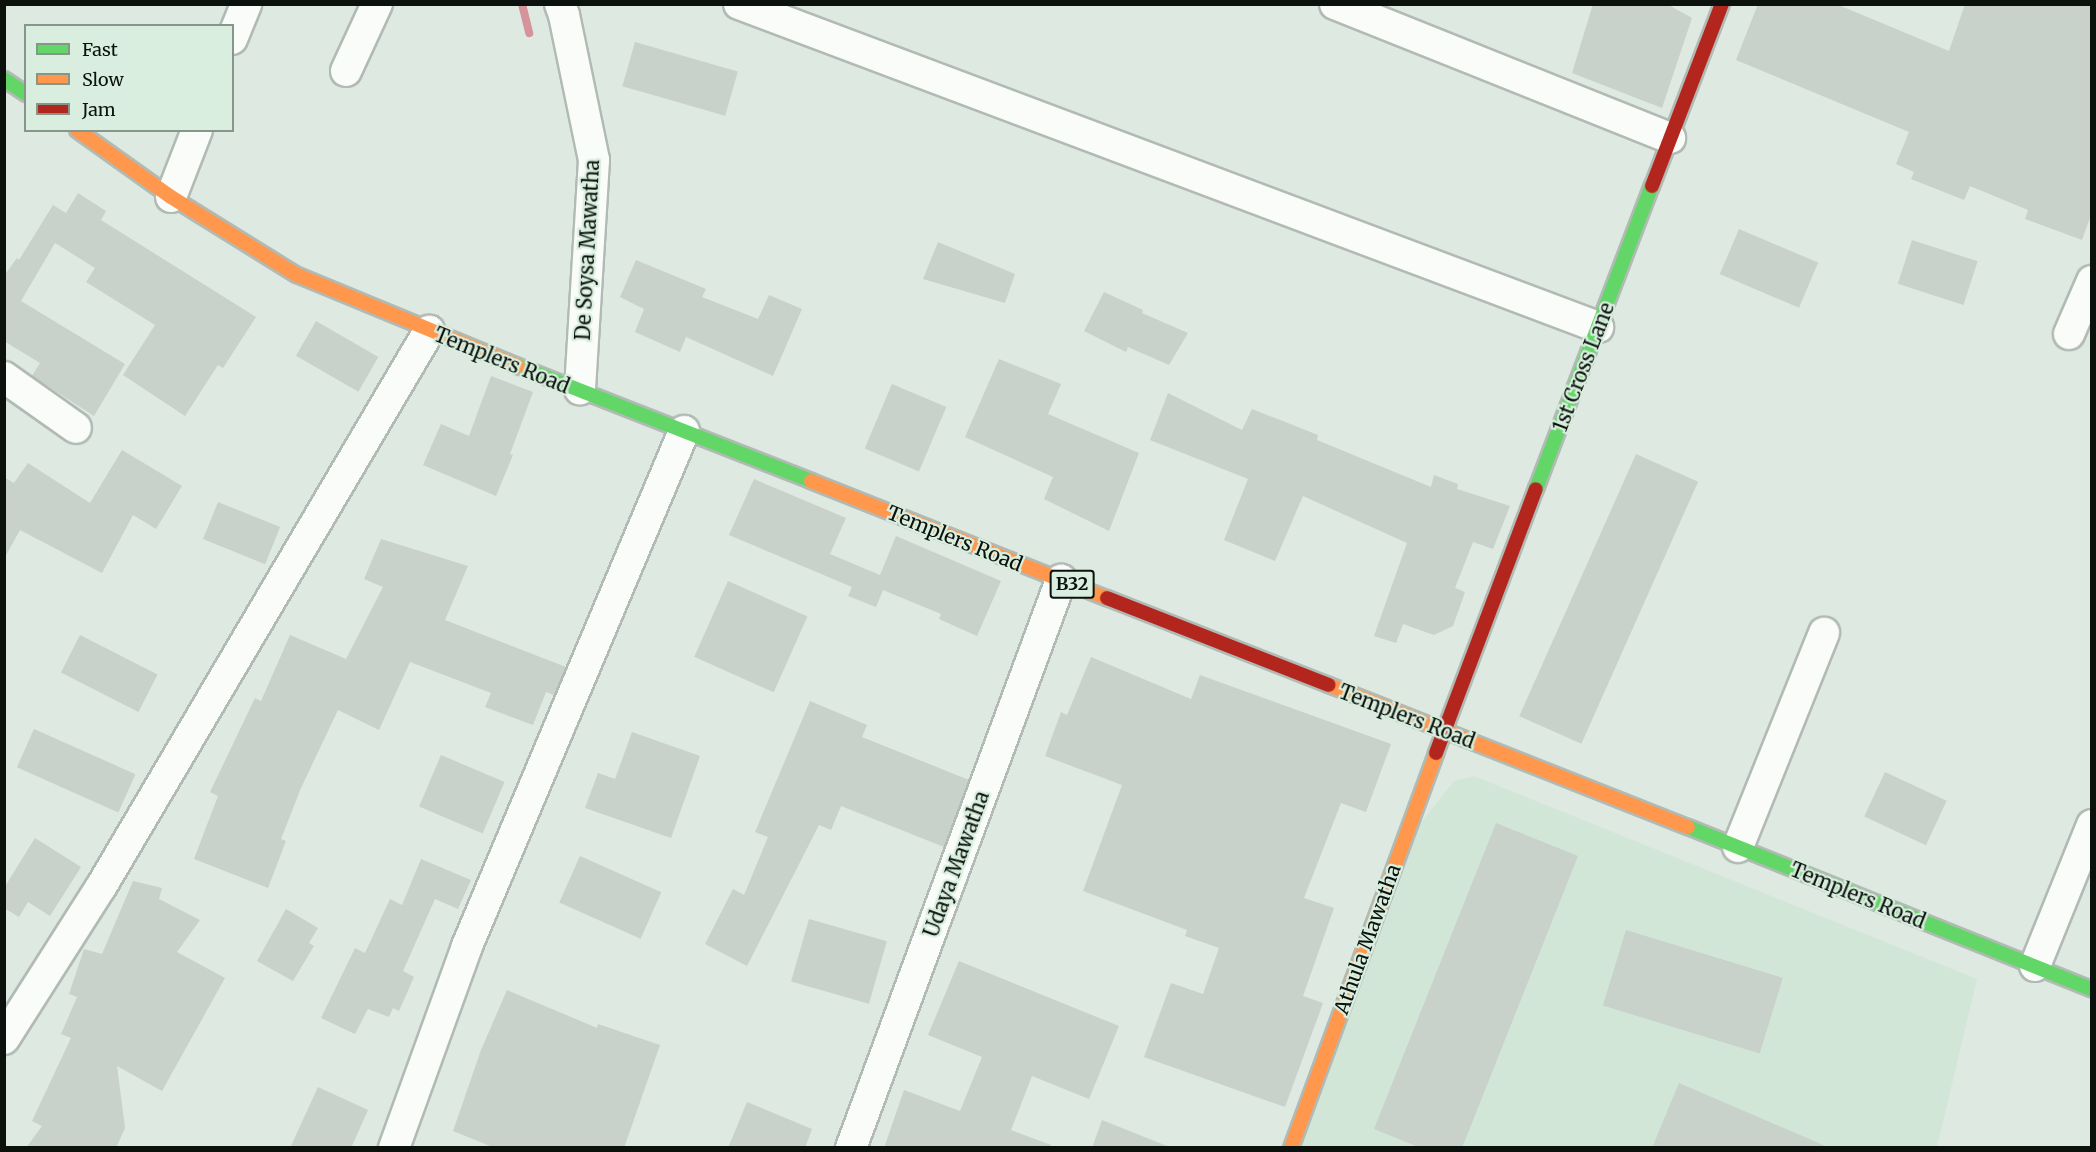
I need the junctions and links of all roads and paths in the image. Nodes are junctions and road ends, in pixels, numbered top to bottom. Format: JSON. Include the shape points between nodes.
{"nodes":[{"id":1,"x":246,"y":4,"type":"edge"},
{"id":2,"x":377,"y":4,"type":"edge"},
{"id":3,"x":560,"y":4,"type":"edge"},
{"id":4,"x":739,"y":4,"type":"edge"},
{"id":5,"x":1335,"y":4,"type":"edge"},
{"id":6,"x":1722,"y":4,"type":"edge"},
{"id":7,"x":234,"y":34,"type":"edge"},
{"id":8,"x":346,"y":71,"type":"dead end"},
{"id":9,"x":5,"y":79,"type":"edge"},
{"id":10,"x":24,"y":93,"type":"edge"},
{"id":11,"x":80,"y":132,"type":"edge"},
{"id":12,"x":196,"y":132,"type":"edge"},
{"id":13,"x":1670,"y":138,"type":"junction"},
{"id":14,"x":171,"y":197,"type":"junction"},
{"id":15,"x":2091,"y":280,"type":"edge"},
{"id":16,"x":1598,"y":327,"type":"junction"},
{"id":17,"x":429,"y":331,"type":"junction"},
{"id":18,"x":2069,"y":334,"type":"dead end"},
{"id":19,"x":4,"y":377,"type":"edge"},
{"id":20,"x":580,"y":390,"type":"junction"},
{"id":21,"x":76,"y":428,"type":"dead end"},
{"id":22,"x":684,"y":431,"type":"junction"},
{"id":23,"x":1061,"y":580,"type":"junction"},
{"id":24,"x":1824,"y":633,"type":"dead end"},
{"id":25,"x":1444,"y":730,"type":"junction"},
{"id":26,"x":2091,"y":825,"type":"edge"},
{"id":27,"x":1738,"y":847,"type":"junction"},
{"id":28,"x":2035,"y":966,"type":"junction"},
{"id":29,"x":2091,"y":989,"type":"edge"},
{"id":30,"x":4,"y":1039,"type":"edge"},
{"id":31,"x":394,"y":1148,"type":"edge"},
{"id":32,"x":851,"y":1148,"type":"edge"},
{"id":33,"x":1291,"y":1148,"type":"edge"}],
"edges":[{"from":1,"to":7,"type":"street"},
{"from":2,"to":8,"type":"street"},
{"from":3,"to":20,"type":"street","name":"De Soysa Mawatha","via":[[594,159]]},
{"from":4,"to":16,"type":"street"},
{"from":5,"to":13,"type":"street"},
{"from":6,"to":13,"type":"main road","name":"1st Cross Lane"},
{"from":9,"to":10,"type":"main road"},
{"from":11,"to":14,"type":"main road","name":"Templers Road","number":"B32"},
{"from":12,"to":14,"type":"street"},
{"from":13,"to":16,"type":"main road","name":"1st Cross Lane"},
{"from":14,"to":17,"type":"main road","name":"Templers Road","number":"B32","via":[[297,275]]},
{"from":15,"to":18,"type":"street"},
{"from":16,"to":25,"type":"main road","name":"1st Cross Lane"},
{"from":17,"to":20,"type":"main road","name":"Templers Road","number":"B32"},
{"from":17,"to":30,"type":"street","via":[[101,887]]},
{"from":19,"to":21,"type":"street"},
{"from":20,"to":22,"type":"main road","name":"Templers Road","number":"B32"},
{"from":22,"to":23,"type":"main road","name":"Templers Road","number":"B32"},
{"from":22,"to":31,"type":"street","via":[[467,946]]},
{"from":23,"to":25,"type":"main road","name":"Templers Road","number":"B32"},
{"from":23,"to":32,"type":"street","name":"Udaya Mawatha"},
{"from":24,"to":27,"type":"street"},
{"from":25,"to":27,"type":"main road","name":"Templers Road","number":"B32"},
{"from":25,"to":33,"type":"main road","name":"Athula Mawatha"},
{"from":26,"to":28,"type":"street"},
{"from":27,"to":28,"type":"main road","name":"Templers Road","number":"B32"},
{"from":28,"to":29,"type":"main road","name":"Templers Road","number":"B32"}]}
